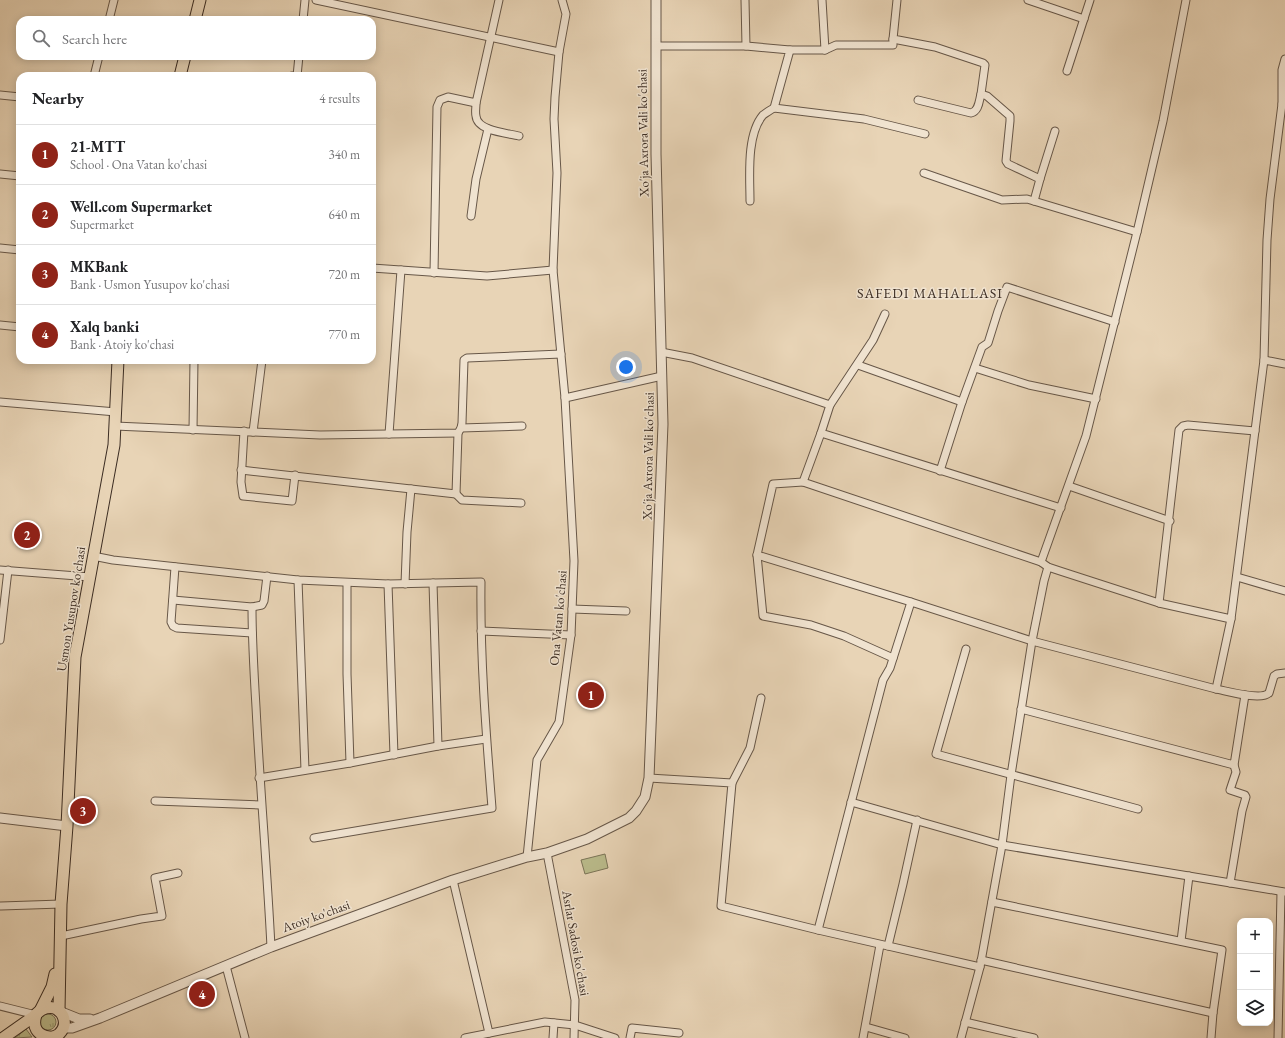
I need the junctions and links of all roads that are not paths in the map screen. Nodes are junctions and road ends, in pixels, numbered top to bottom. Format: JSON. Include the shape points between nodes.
{"nodes":[{"id":1,"x":114,"y":0,"type":"edge"},
{"id":2,"x":200,"y":0,"type":"edge"},
{"id":3,"x":305,"y":0,"type":"edge"},
{"id":4,"x":316,"y":0,"type":"edge"},
{"id":5,"x":499,"y":0,"type":"edge"},
{"id":6,"x":562,"y":0,"type":"edge"},
{"id":7,"x":656,"y":0,"type":"edge"},
{"id":8,"x":745,"y":0,"type":"edge"},
{"id":9,"x":822,"y":0,"type":"edge"},
{"id":10,"x":897,"y":0,"type":"edge"},
{"id":11,"x":1028,"y":0,"type":"edge"},
{"id":12,"x":1090,"y":0,"type":"edge"},
{"id":13,"x":1186,"y":0,"type":"edge"},
{"id":14,"x":110,"y":16,"type":"edge"},
{"id":15,"x":196,"y":16,"type":"edge"},
{"id":16,"x":303,"y":16,"type":"edge"},
{"id":17,"x":1084,"y":19,"type":"junction"},
{"id":18,"x":491,"y":37,"type":"junction"},
{"id":19,"x":893,"y":39,"type":"junction"},
{"id":20,"x":656,"y":46,"type":"junction"},
{"id":21,"x":746,"y":46,"type":"junction"},
{"id":22,"x":790,"y":50,"type":"junction"},
{"id":23,"x":825,"y":50,"type":"junction"},
{"id":24,"x":559,"y":52,"type":"junction"},
{"id":25,"x":1285,"y":59,"type":"edge"},
{"id":26,"x":98,"y":60,"type":"edge"},
{"id":27,"x":184,"y":60,"type":"edge"},
{"id":28,"x":299,"y":60,"type":"edge"},
{"id":29,"x":1067,"y":71,"type":"dead end"},
{"id":30,"x":95,"y":72,"type":"edge"},
{"id":31,"x":181,"y":72,"type":"edge"},
{"id":32,"x":297,"y":72,"type":"edge"},
{"id":33,"x":982,"y":94,"type":"junction"},
{"id":34,"x":0,"y":95,"type":"edge"},
{"id":35,"x":16,"y":97,"type":"edge"},
{"id":36,"x":918,"y":100,"type":"dead end"},
{"id":37,"x":476,"y":104,"type":"junction"},
{"id":38,"x":1284,"y":104,"type":"edge"},
{"id":39,"x":774,"y":108,"type":"junction"},
{"id":40,"x":488,"y":129,"type":"junction"},
{"id":41,"x":1055,"y":131,"type":"dead end"},
{"id":42,"x":925,"y":134,"type":"dead end"},
{"id":43,"x":519,"y":136,"type":"dead end"},
{"id":44,"x":924,"y":173,"type":"dead end"},
{"id":45,"x":0,"y":174,"type":"edge"},
{"id":46,"x":16,"y":176,"type":"edge"},
{"id":47,"x":1040,"y":179,"type":"junction"},
{"id":48,"x":750,"y":201,"type":"dead end"},
{"id":49,"x":1034,"y":201,"type":"junction"},
{"id":50,"x":471,"y":216,"type":"dead end"},
{"id":51,"x":1137,"y":232,"type":"junction"},
{"id":52,"x":0,"y":248,"type":"edge"},
{"id":53,"x":16,"y":250,"type":"edge"},
{"id":54,"x":376,"y":268,"type":"edge"},
{"id":55,"x":401,"y":270,"type":"junction"},
{"id":56,"x":553,"y":270,"type":"junction"},
{"id":57,"x":434,"y":273,"type":"junction"},
{"id":58,"x":885,"y":314,"type":"dead end"},
{"id":59,"x":1115,"y":322,"type":"junction"},
{"id":60,"x":0,"y":325,"type":"edge"},
{"id":61,"x":16,"y":327,"type":"edge"},
{"id":62,"x":662,"y":352,"type":"junction"},
{"id":63,"x":561,"y":354,"type":"junction"},
{"id":64,"x":1264,"y":360,"type":"junction"},
{"id":65,"x":118,"y":364,"type":"edge"},
{"id":66,"x":194,"y":364,"type":"edge"},
{"id":67,"x":262,"y":364,"type":"edge"},
{"id":68,"x":1285,"y":364,"type":"edge"},
{"id":69,"x":858,"y":365,"type":"junction"},
{"id":70,"x":975,"y":368,"type":"junction"},
{"id":71,"x":662,"y":376,"type":"junction"},
{"id":72,"x":566,"y":398,"type":"junction"},
{"id":73,"x":1096,"y":399,"type":"junction"},
{"id":74,"x":0,"y":402,"type":"edge"},
{"id":75,"x":962,"y":402,"type":"junction"},
{"id":76,"x":830,"y":405,"type":"junction"},
{"id":77,"x":116,"y":412,"type":"junction"},
{"id":78,"x":115,"y":426,"type":"junction"},
{"id":79,"x":522,"y":426,"type":"dead end"},
{"id":80,"x":193,"y":430,"type":"junction"},
{"id":81,"x":244,"y":431,"type":"junction"},
{"id":82,"x":459,"y":431,"type":"junction"},
{"id":83,"x":1255,"y":431,"type":"junction"},
{"id":84,"x":253,"y":432,"type":"junction"},
{"id":85,"x":821,"y":433,"type":"junction"},
{"id":86,"x":389,"y":434,"type":"junction"},
{"id":87,"x":241,"y":470,"type":"junction"},
{"id":88,"x":940,"y":471,"type":"junction"},
{"id":89,"x":295,"y":475,"type":"junction"},
{"id":90,"x":803,"y":482,"type":"junction"},
{"id":91,"x":1069,"y":486,"type":"junction"},
{"id":92,"x":412,"y":489,"type":"junction"},
{"id":93,"x":456,"y":494,"type":"junction"},
{"id":94,"x":521,"y":503,"type":"dead end"},
{"id":95,"x":1061,"y":508,"type":"junction"},
{"id":96,"x":1170,"y":521,"type":"junction"},
{"id":97,"x":757,"y":555,"type":"junction"},
{"id":98,"x":93,"y":556,"type":"junction"},
{"id":99,"x":1041,"y":562,"type":"junction"},
{"id":100,"x":175,"y":567,"type":"junction"},
{"id":101,"x":1048,"y":567,"type":"junction"},
{"id":102,"x":0,"y":570,"type":"edge"},
{"id":103,"x":8,"y":570,"type":"junction"},
{"id":104,"x":267,"y":576,"type":"junction"},
{"id":105,"x":90,"y":577,"type":"junction"},
{"id":106,"x":1238,"y":577,"type":"junction"},
{"id":107,"x":298,"y":580,"type":"junction"},
{"id":108,"x":347,"y":583,"type":"junction"},
{"id":109,"x":433,"y":583,"type":"junction"},
{"id":110,"x":388,"y":584,"type":"junction"},
{"id":111,"x":405,"y":584,"type":"junction"},
{"id":112,"x":1285,"y":591,"type":"edge"},
{"id":113,"x":173,"y":600,"type":"junction"},
{"id":114,"x":911,"y":602,"type":"junction"},
{"id":115,"x":1159,"y":603,"type":"junction"},
{"id":116,"x":252,"y":607,"type":"junction"},
{"id":117,"x":572,"y":609,"type":"junction"},
{"id":118,"x":626,"y":611,"type":"dead end"},
{"id":119,"x":1231,"y":619,"type":"junction"},
{"id":120,"x":480,"y":631,"type":"junction"},
{"id":121,"x":252,"y":633,"type":"junction"},
{"id":122,"x":571,"y":634,"type":"junction"},
{"id":123,"x":0,"y":640,"type":"edge"},
{"id":124,"x":1032,"y":642,"type":"junction"},
{"id":125,"x":966,"y":649,"type":"dead end"},
{"id":126,"x":894,"y":658,"type":"junction"},
{"id":127,"x":1284,"y":671,"type":"edge"},
{"id":128,"x":1216,"y":689,"type":"junction"},
{"id":129,"x":1245,"y":695,"type":"junction"},
{"id":130,"x":761,"y":698,"type":"dead end"},
{"id":131,"x":1021,"y":709,"type":"junction"},
{"id":132,"x":486,"y":739,"type":"junction"},
{"id":133,"x":438,"y":746,"type":"junction"},
{"id":134,"x":394,"y":755,"type":"junction"},
{"id":135,"x":350,"y":763,"type":"junction"},
{"id":136,"x":1234,"y":764,"type":"junction"},
{"id":137,"x":305,"y":770,"type":"junction"},
{"id":138,"x":1011,"y":776,"type":"junction"},
{"id":139,"x":259,"y":778,"type":"junction"},
{"id":140,"x":649,"y":778,"type":"junction"},
{"id":141,"x":732,"y":783,"type":"junction"},
{"id":142,"x":156,"y":801,"type":"dead end"},
{"id":143,"x":851,"y":802,"type":"junction"},
{"id":144,"x":262,"y":805,"type":"junction"},
{"id":145,"x":1138,"y":809,"type":"dead end"},
{"id":146,"x":0,"y":818,"type":"edge"},
{"id":147,"x":917,"y":820,"type":"junction"},
{"id":148,"x":67,"y":826,"type":"junction"},
{"id":149,"x":314,"y":838,"type":"dead end"},
{"id":150,"x":1002,"y":845,"type":"junction"},
{"id":151,"x":547,"y":853,"type":"junction"},
{"id":152,"x":527,"y":858,"type":"junction"},
{"id":153,"x":178,"y":873,"type":"dead end"},
{"id":154,"x":1189,"y":876,"type":"junction"},
{"id":155,"x":453,"y":880,"type":"junction"},
{"id":156,"x":1230,"y":883,"type":"junction"},
{"id":157,"x":1283,"y":892,"type":"edge"},
{"id":158,"x":992,"y":902,"type":"junction"},
{"id":159,"x":61,"y":904,"type":"junction"},
{"id":160,"x":1,"y":906,"type":"edge"},
{"id":161,"x":818,"y":930,"type":"junction"},
{"id":162,"x":61,"y":936,"type":"junction"},
{"id":163,"x":1181,"y":941,"type":"junction"},
{"id":164,"x":884,"y":946,"type":"junction"},
{"id":165,"x":271,"y":947,"type":"junction"},
{"id":166,"x":981,"y":964,"type":"junction"},
{"id":167,"x":226,"y":966,"type":"junction"},
{"id":168,"x":0,"y":1006,"type":"edge"},
{"id":169,"x":59,"y":1011,"type":"junction"},
{"id":170,"x":38,"y":1012,"type":"junction"},
{"id":171,"x":1213,"y":1013,"type":"junction"},
{"id":172,"x":100,"y":1018,"type":"junction"},
{"id":173,"x":965,"y":1022,"type":"junction"},
{"id":174,"x":554,"y":1023,"type":"junction"},
{"id":175,"x":575,"y":1025,"type":"junction"},
{"id":176,"x":866,"y":1027,"type":"junction"},
{"id":177,"x":65,"y":1033,"type":"edge"},
{"id":178,"x":679,"y":1034,"type":"dead end"},
{"id":179,"x":485,"y":1035,"type":"edge"},
{"id":180,"x":3,"y":1038,"type":"edge"},
{"id":181,"x":48,"y":1038,"type":"edge"},
{"id":182,"x":245,"y":1038,"type":"edge"},
{"id":183,"x":465,"y":1038,"type":"edge"},
{"id":184,"x":553,"y":1038,"type":"edge"},
{"id":185,"x":574,"y":1038,"type":"edge"},
{"id":186,"x":614,"y":1038,"type":"edge"},
{"id":187,"x":630,"y":1038,"type":"edge"},
{"id":188,"x":863,"y":1038,"type":"edge"},
{"id":189,"x":904,"y":1038,"type":"edge"},
{"id":190,"x":961,"y":1038,"type":"edge"},
{"id":191,"x":1034,"y":1038,"type":"edge"},
{"id":192,"x":1210,"y":1038,"type":"edge"},
{"id":193,"x":1278,"y":1038,"type":"edge"}],
"edges":[{"from":1,"to":14,"type":"street"},
{"from":2,"to":15,"type":"main road"},
{"from":3,"to":16,"type":"street"},
{"from":4,"to":18,"type":"street"},
{"from":5,"to":18,"type":"street"},
{"from":6,"to":24,"type":"street","name":"Ona Vatan ko'chasi","via":[[566,14]]},
{"from":7,"to":20,"type":"street","name":"Xo'ja Axrora Vali ko'chasi"},
{"from":8,"to":21,"type":"street"},
{"from":9,"to":23,"type":"street"},
{"from":10,"to":19,"type":"street"},
{"from":11,"to":17,"type":"street"},
{"from":12,"to":17,"type":"street"},
{"from":13,"to":51,"type":"street","via":[[1163,122]]},
{"from":17,"to":29,"type":"street"},
{"from":18,"to":24,"type":"street"},
{"from":18,"to":37,"type":"street"},
{"from":19,"to":23,"type":"street","via":[[892,45],[836,45]]},
{"from":19,"to":33,"type":"street","via":[[935,47],[983,63],[985,67]]},
{"from":20,"to":21,"type":"street"},
{"from":20,"to":62,"type":"street","name":"Xo'ja Axrora Vali ko'chasi","via":[[656,154]]},
{"from":21,"to":22,"type":"street"},
{"from":22,"to":23,"type":"street"},
{"from":22,"to":39,"type":"street"},
{"from":24,"to":56,"type":"street","name":"Ona Vatan ko'chasi","via":[[554,119],[557,173]]},
{"from":25,"to":38,"type":"street","via":[[1282,70]]},
{"from":26,"to":30,"type":"street"},
{"from":27,"to":31,"type":"main road"},
{"from":28,"to":32,"type":"street"},
{"from":33,"to":36,"type":"street","via":[[977,108],[971,113]]},
{"from":33,"to":47,"type":"street","via":[[1010,116],[1006,161],[1008,164]]},
{"from":34,"to":35,"type":"street"},
{"from":37,"to":40,"type":"street","via":[[476,118],[480,125]]},
{"from":37,"to":57,"type":"street","via":[[448,97],[440,100],[437,107]]},
{"from":38,"to":64,"type":"street","via":[[1270,199]]},
{"from":39,"to":42,"type":"street","via":[[864,119]]},
{"from":39,"to":48,"type":"street","via":[[763,115],[754,132],[750,148]]},
{"from":40,"to":43,"type":"street"},
{"from":40,"to":50,"type":"street","via":[[476,179]]},
{"from":41,"to":47,"type":"street"},
{"from":44,"to":49,"type":"street","via":[[1002,200]]},
{"from":45,"to":46,"type":"street"},
{"from":47,"to":49,"type":"street"},
{"from":49,"to":51,"type":"street"},
{"from":51,"to":59,"type":"street"},
{"from":52,"to":53,"type":"street"},
{"from":54,"to":55,"type":"street"},
{"from":55,"to":57,"type":"street"},
{"from":55,"to":86,"type":"street"},
{"from":56,"to":57,"type":"street","via":[[487,276]]},
{"from":56,"to":63,"type":"street","name":"Ona Vatan ko'chasi"},
{"from":58,"to":69,"type":"street"},
{"from":59,"to":70,"type":"street","via":[[1007,286],[988,343],[982,346]]},
{"from":59,"to":73,"type":"street"},
{"from":60,"to":61,"type":"street"},
{"from":62,"to":71,"type":"street","name":"Xo'ja Axrora Vali ko'chasi"},
{"from":62,"to":76,"type":"street","via":[[692,358]]},
{"from":63,"to":72,"type":"street","name":"Ona Vatan ko'chasi"},
{"from":63,"to":82,"type":"street","via":[[464,360]]},
{"from":64,"to":68,"type":"street"},
{"from":64,"to":83,"type":"street"},
{"from":65,"to":77,"type":"main road","name":"Usmon Yusupov ko'chasi"},
{"from":66,"to":80,"type":"street"},
{"from":67,"to":84,"type":"street"},
{"from":69,"to":75,"type":"street"},
{"from":69,"to":76,"type":"street"},
{"from":70,"to":73,"type":"street","via":[[1029,385]]},
{"from":70,"to":75,"type":"street"},
{"from":71,"to":72,"type":"street"},
{"from":71,"to":140,"type":"street","name":"Xo'ja Axrora Vali ko'chasi","via":[[663,439]]},
{"from":72,"to":117,"type":"street","name":"Ona Vatan ko'chasi","via":[[574,561]]},
{"from":73,"to":91,"type":"street"},
{"from":74,"to":77,"type":"street"},
{"from":75,"to":88,"type":"street"},
{"from":76,"to":85,"type":"street"},
{"from":77,"to":78,"type":"main road","name":"Usmon Yusupov ko'chasi"},
{"from":78,"to":80,"type":"street"},
{"from":78,"to":98,"type":"main road","name":"Usmon Yusupov ko'chasi","via":[[114,445]]},
{"from":79,"to":82,"type":"street"},
{"from":80,"to":81,"type":"street"},
{"from":81,"to":84,"type":"street"},
{"from":81,"to":87,"type":"street"},
{"from":82,"to":86,"type":"street"},
{"from":82,"to":93,"type":"street"},
{"from":83,"to":96,"type":"street","via":[[1188,425],[1179,430]]},
{"from":83,"to":106,"type":"street"},
{"from":84,"to":86,"type":"street","via":[[320,435]]},
{"from":85,"to":88,"type":"street"},
{"from":85,"to":90,"type":"street"},
{"from":87,"to":89,"type":"street"},
{"from":87,"to":89,"type":"street","via":[[243,496],[292,501]]},
{"from":88,"to":95,"type":"street"},
{"from":89,"to":92,"type":"street"},
{"from":90,"to":97,"type":"street","via":[[773,484]]},
{"from":90,"to":99,"type":"street"},
{"from":91,"to":95,"type":"street"},
{"from":91,"to":96,"type":"street"},
{"from":92,"to":93,"type":"street"},
{"from":92,"to":111,"type":"street"},
{"from":93,"to":94,"type":"street","via":[[462,500]]},
{"from":95,"to":99,"type":"street"},
{"from":96,"to":115,"type":"street"},
{"from":97,"to":114,"type":"street"},
{"from":97,"to":126,"type":"street","via":[[763,616],[811,625]]},
{"from":98,"to":100,"type":"street"},
{"from":98,"to":105,"type":"main road","name":"Usmon Yusupov ko'chasi"},
{"from":99,"to":101,"type":"street"},
{"from":100,"to":104,"type":"street"},
{"from":100,"to":113,"type":"street"},
{"from":101,"to":115,"type":"street"},
{"from":101,"to":124,"type":"street"},
{"from":102,"to":103,"type":"street"},
{"from":103,"to":105,"type":"street"},
{"from":103,"to":123,"type":"street"},
{"from":104,"to":107,"type":"street"},
{"from":104,"to":116,"type":"street","via":[[264,601],[262,605]]},
{"from":105,"to":148,"type":"main road","name":"Usmon Yusupov ko'chasi","via":[[75,657]]},
{"from":106,"to":112,"type":"street"},
{"from":106,"to":119,"type":"street"},
{"from":107,"to":108,"type":"street"},
{"from":107,"to":137,"type":"street"},
{"from":108,"to":110,"type":"street"},
{"from":108,"to":135,"type":"street"},
{"from":109,"to":111,"type":"street"},
{"from":109,"to":120,"type":"street","via":[[481,582]]},
{"from":109,"to":133,"type":"street"},
{"from":110,"to":111,"type":"street"},
{"from":110,"to":134,"type":"street"},
{"from":113,"to":116,"type":"street"},
{"from":113,"to":121,"type":"street","via":[[173,626]]},
{"from":114,"to":124,"type":"street"},
{"from":114,"to":126,"type":"street"},
{"from":115,"to":119,"type":"street"},
{"from":116,"to":121,"type":"street"},
{"from":117,"to":118,"type":"street"},
{"from":117,"to":122,"type":"street","name":"Ona Vatan ko'chasi"},
{"from":119,"to":128,"type":"street"},
{"from":120,"to":122,"type":"street"},
{"from":120,"to":132,"type":"street"},
{"from":121,"to":139,"type":"street"},
{"from":122,"to":152,"type":"street","name":"Ona Vatan ko'chasi","via":[[559,722],[537,760]]},
{"from":124,"to":128,"type":"street"},
{"from":124,"to":131,"type":"street"},
{"from":125,"to":138,"type":"street","via":[[936,754]]},
{"from":126,"to":143,"type":"street","via":[[883,680]]},
{"from":127,"to":129,"type":"street","via":[[1274,676],[1268,695]]},
{"from":128,"to":129,"type":"street"},
{"from":129,"to":136,"type":"street"},
{"from":130,"to":141,"type":"street","via":[[750,748]]},
{"from":131,"to":136,"type":"street"},
{"from":131,"to":138,"type":"street"},
{"from":132,"to":133,"type":"street"},
{"from":132,"to":149,"type":"street","via":[[492,808]]},
{"from":133,"to":134,"type":"street"},
{"from":134,"to":135,"type":"street"},
{"from":135,"to":137,"type":"street"},
{"from":136,"to":156,"type":"street","via":[[1236,772],[1230,790],[1246,797]]},
{"from":137,"to":139,"type":"street"},
{"from":138,"to":145,"type":"street"},
{"from":138,"to":150,"type":"street"},
{"from":139,"to":144,"type":"street"},
{"from":140,"to":141,"type":"street"},
{"from":140,"to":151,"type":"street","name":"Xo'ja Axrora Vali ko'chasi","via":[[645,797],[629,818],[587,839]]},
{"from":141,"to":161,"type":"street","via":[[721,906]]},
{"from":142,"to":144,"type":"street"},
{"from":143,"to":147,"type":"street"},
{"from":143,"to":161,"type":"street"},
{"from":144,"to":165,"type":"street"},
{"from":146,"to":148,"type":"street"},
{"from":147,"to":150,"type":"street"},
{"from":147,"to":164,"type":"street","via":[[903,884]]},
{"from":148,"to":159,"type":"main road","name":"Usmon Yusupov ko'chasi"},
{"from":150,"to":154,"type":"street"},
{"from":150,"to":158,"type":"street"},
{"from":151,"to":152,"type":"street","name":"Atoiy ko'chasi"},
{"from":151,"to":175,"type":"street","name":"Asrlar Sadosi ko'chasi","via":[[575,1000]]},
{"from":152,"to":155,"type":"street","name":"Atoiy ko'chasi"},
{"from":153,"to":162,"type":"street","via":[[155,878],[162,916]]},
{"from":154,"to":156,"type":"street"},
{"from":154,"to":163,"type":"street"},
{"from":155,"to":165,"type":"street","name":"Atoiy ko'chasi"},
{"from":155,"to":179,"type":"street"},
{"from":156,"to":157,"type":"street"},
{"from":157,"to":193,"type":"street"},
{"from":158,"to":163,"type":"street"},
{"from":158,"to":166,"type":"street"},
{"from":159,"to":160,"type":"street"},
{"from":159,"to":162,"type":"main road","name":"Usmon Yusupov ko'chasi"},
{"from":161,"to":164,"type":"street"},
{"from":162,"to":169,"type":"main road","name":"Usmon Yusupov ko'chasi"},
{"from":162,"to":170,"type":"main road","name":"Usmon Yusupov ko'chasi","via":[[52,988]]},
{"from":163,"to":171,"type":"street","via":[[1222,950]]},
{"from":164,"to":166,"type":"street"},
{"from":164,"to":176,"type":"street"},
{"from":165,"to":167,"type":"street","name":"Atoiy ko'chasi"},
{"from":166,"to":171,"type":"street"},
{"from":166,"to":173,"type":"street"},
{"from":167,"to":172,"type":"street","name":"Atoiy ko'chasi"},
{"from":167,"to":182,"type":"street"},
{"from":168,"to":170,"type":"street"},
{"from":169,"to":170,"type":"main road","via":[[47,1007]]},
{"from":169,"to":172,"type":"street","name":"Atoiy ko'chasi","via":[[79,1018]]},
{"from":169,"to":177,"type":"main road","via":[[64,1019]]},
{"from":170,"to":180,"type":"main road"},
{"from":170,"to":181,"type":"main road","via":[[34,1025],[36,1030]]},
{"from":171,"to":192,"type":"street"},
{"from":172,"to":177,"type":"street","name":"Atoiy ko'chasi"},
{"from":173,"to":190,"type":"street"},
{"from":173,"to":191,"type":"street"},
{"from":174,"to":175,"type":"street"},
{"from":174,"to":179,"type":"street","via":[[545,1022]]},
{"from":174,"to":184,"type":"street"},
{"from":175,"to":185,"type":"street","name":"Asrlar Sadosi ko'chasi"},
{"from":175,"to":186,"type":"street"},
{"from":176,"to":188,"type":"street"},
{"from":176,"to":189,"type":"street"},
{"from":177,"to":181,"type":"main road"},
{"from":178,"to":187,"type":"street","via":[[632,1028]]},
{"from":179,"to":183,"type":"street"}]}
